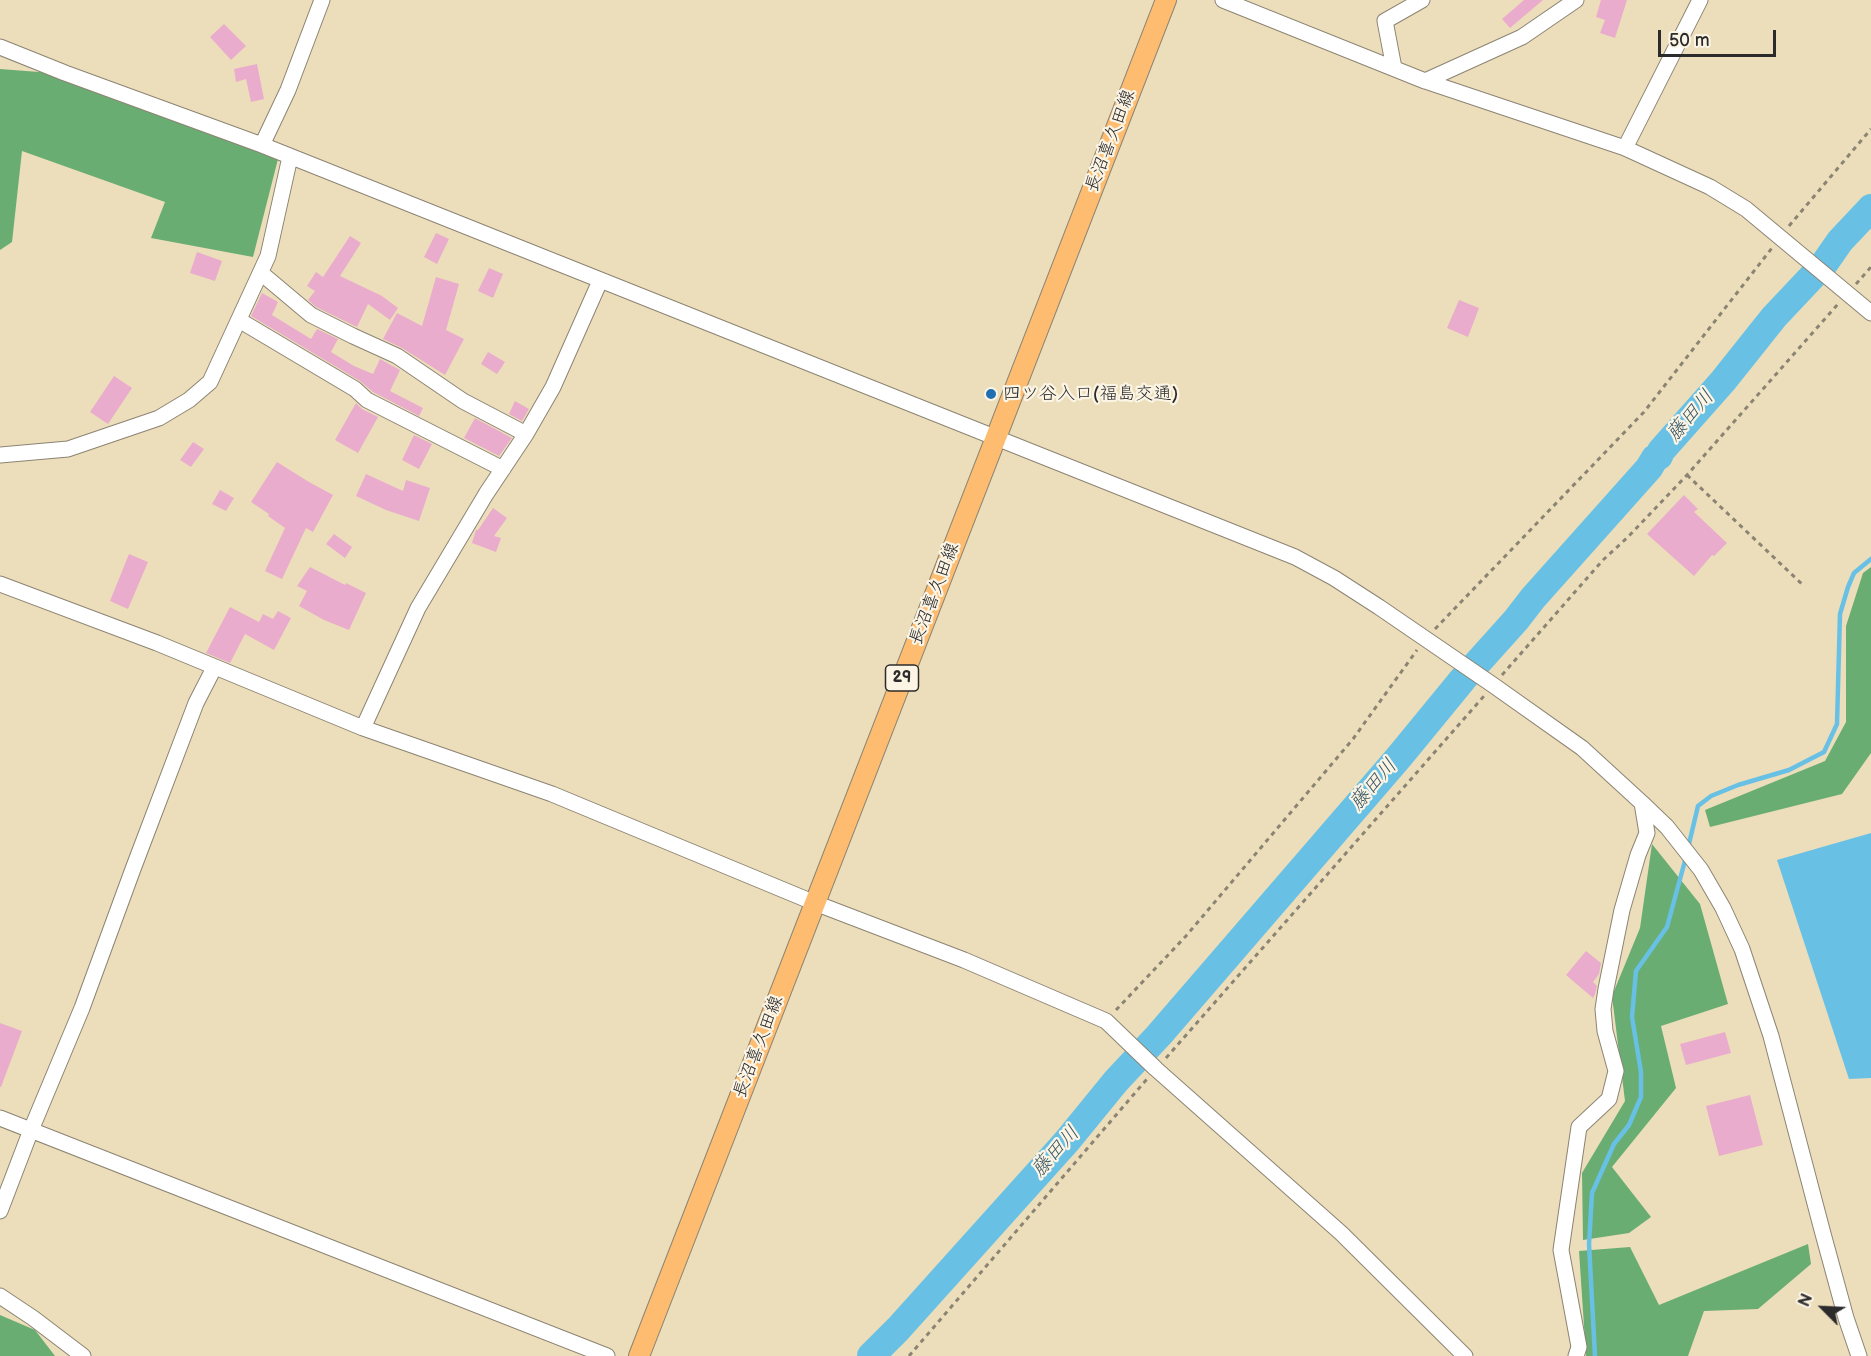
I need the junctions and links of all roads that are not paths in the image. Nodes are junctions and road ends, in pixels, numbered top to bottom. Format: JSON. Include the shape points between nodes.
{"nodes":[{"id":1,"x":322,"y":0,"type":"edge"},
{"id":2,"x":1166,"y":0,"type":"edge"},
{"id":3,"x":1223,"y":0,"type":"edge"},
{"id":4,"x":1422,"y":0,"type":"edge"},
{"id":5,"x":1576,"y":0,"type":"edge"},
{"id":6,"x":1700,"y":0,"type":"edge"},
{"id":7,"x":0,"y":47,"type":"edge"},
{"id":8,"x":1394,"y":68,"type":"junction"},
{"id":9,"x":1425,"y":81,"type":"junction"},
{"id":10,"x":262,"y":145,"type":"junction"},
{"id":11,"x":1625,"y":148,"type":"junction"},
{"id":12,"x":290,"y":157,"type":"junction"},
{"id":13,"x":261,"y":273,"type":"junction"},
{"id":14,"x":600,"y":281,"type":"junction"},
{"id":15,"x":1871,"y":313,"type":"edge"},
{"id":16,"x":239,"y":320,"type":"junction"},
{"id":17,"x":526,"y":434,"type":"junction"},
{"id":18,"x":995,"y":439,"type":"junction"},
{"id":19,"x":0,"y":455,"type":"edge"},
{"id":20,"x":504,"y":469,"type":"junction"},
{"id":21,"x":0,"y":584,"type":"edge"},
{"id":22,"x":214,"y":668,"type":"junction"},
{"id":23,"x":363,"y":728,"type":"junction"},
{"id":24,"x":1642,"y":803,"type":"junction"},
{"id":25,"x":815,"y":903,"type":"junction"},
{"id":26,"x":0,"y":1118,"type":"edge"},
{"id":27,"x":31,"y":1130,"type":"junction"},
{"id":28,"x":0,"y":1211,"type":"edge"},
{"id":29,"x":0,"y":1296,"type":"edge"},
{"id":30,"x":83,"y":1356,"type":"edge"},
{"id":31,"x":607,"y":1356,"type":"edge"},
{"id":32,"x":639,"y":1356,"type":"edge"},
{"id":33,"x":1465,"y":1356,"type":"edge"},
{"id":34,"x":1576,"y":1356,"type":"edge"},
{"id":35,"x":1859,"y":1356,"type":"edge"}],
"edges":[{"from":1,"to":10,"type":"street"},
{"from":2,"to":18,"type":"main road","name":"長沼喜久田線","number":"29"},
{"from":3,"to":8,"type":"street"},
{"from":4,"to":8,"type":"street","via":[[1385,21]]},
{"from":5,"to":9,"type":"street","via":[[1522,38]]},
{"from":6,"to":11,"type":"street"},
{"from":7,"to":10,"type":"street"},
{"from":8,"to":9,"type":"street"},
{"from":9,"to":11,"type":"street"},
{"from":10,"to":12,"type":"street"},
{"from":11,"to":15,"type":"street","via":[[1710,187],[1746,209]]},
{"from":12,"to":13,"type":"street"},
{"from":12,"to":14,"type":"street"},
{"from":13,"to":16,"type":"street"},
{"from":13,"to":17,"type":"street","via":[[311,315],[397,356],[463,401]]},
{"from":14,"to":17,"type":"street","via":[[553,387]]},
{"from":14,"to":18,"type":"street"},
{"from":16,"to":19,"type":"street","via":[[210,382],[159,418],[68,449]]},
{"from":16,"to":20,"type":"street","via":[[367,400]]},
{"from":17,"to":20,"type":"street"},
{"from":18,"to":24,"type":"street","via":[[1295,557],[1334,578],[1582,748]]},
{"from":18,"to":25,"type":"main road","name":"長沼喜久田線","number":"29"},
{"from":20,"to":23,"type":"street","via":[[418,608]]},
{"from":21,"to":22,"type":"street"},
{"from":22,"to":23,"type":"street"},
{"from":22,"to":27,"type":"street","via":[[196,704],[82,1008]]},
{"from":23,"to":25,"type":"street","via":[[552,794]]},
{"from":24,"to":34,"type":"street","via":[[1647,833],[1623,910],[1603,1009],[1616,1071],[1609,1099],[1579,1127],[1561,1250],[1579,1347]]},
{"from":24,"to":35,"type":"street","via":[[1701,870],[1742,949],[1771,1036]]},
{"from":25,"to":32,"type":"main road","name":"長沼喜久田線","number":"29"},
{"from":25,"to":33,"type":"street","via":[[964,960],[1106,1021],[1341,1233]]},
{"from":26,"to":27,"type":"street"},
{"from":27,"to":28,"type":"street"},
{"from":27,"to":31,"type":"street"},
{"from":29,"to":30,"type":"street"}]}
